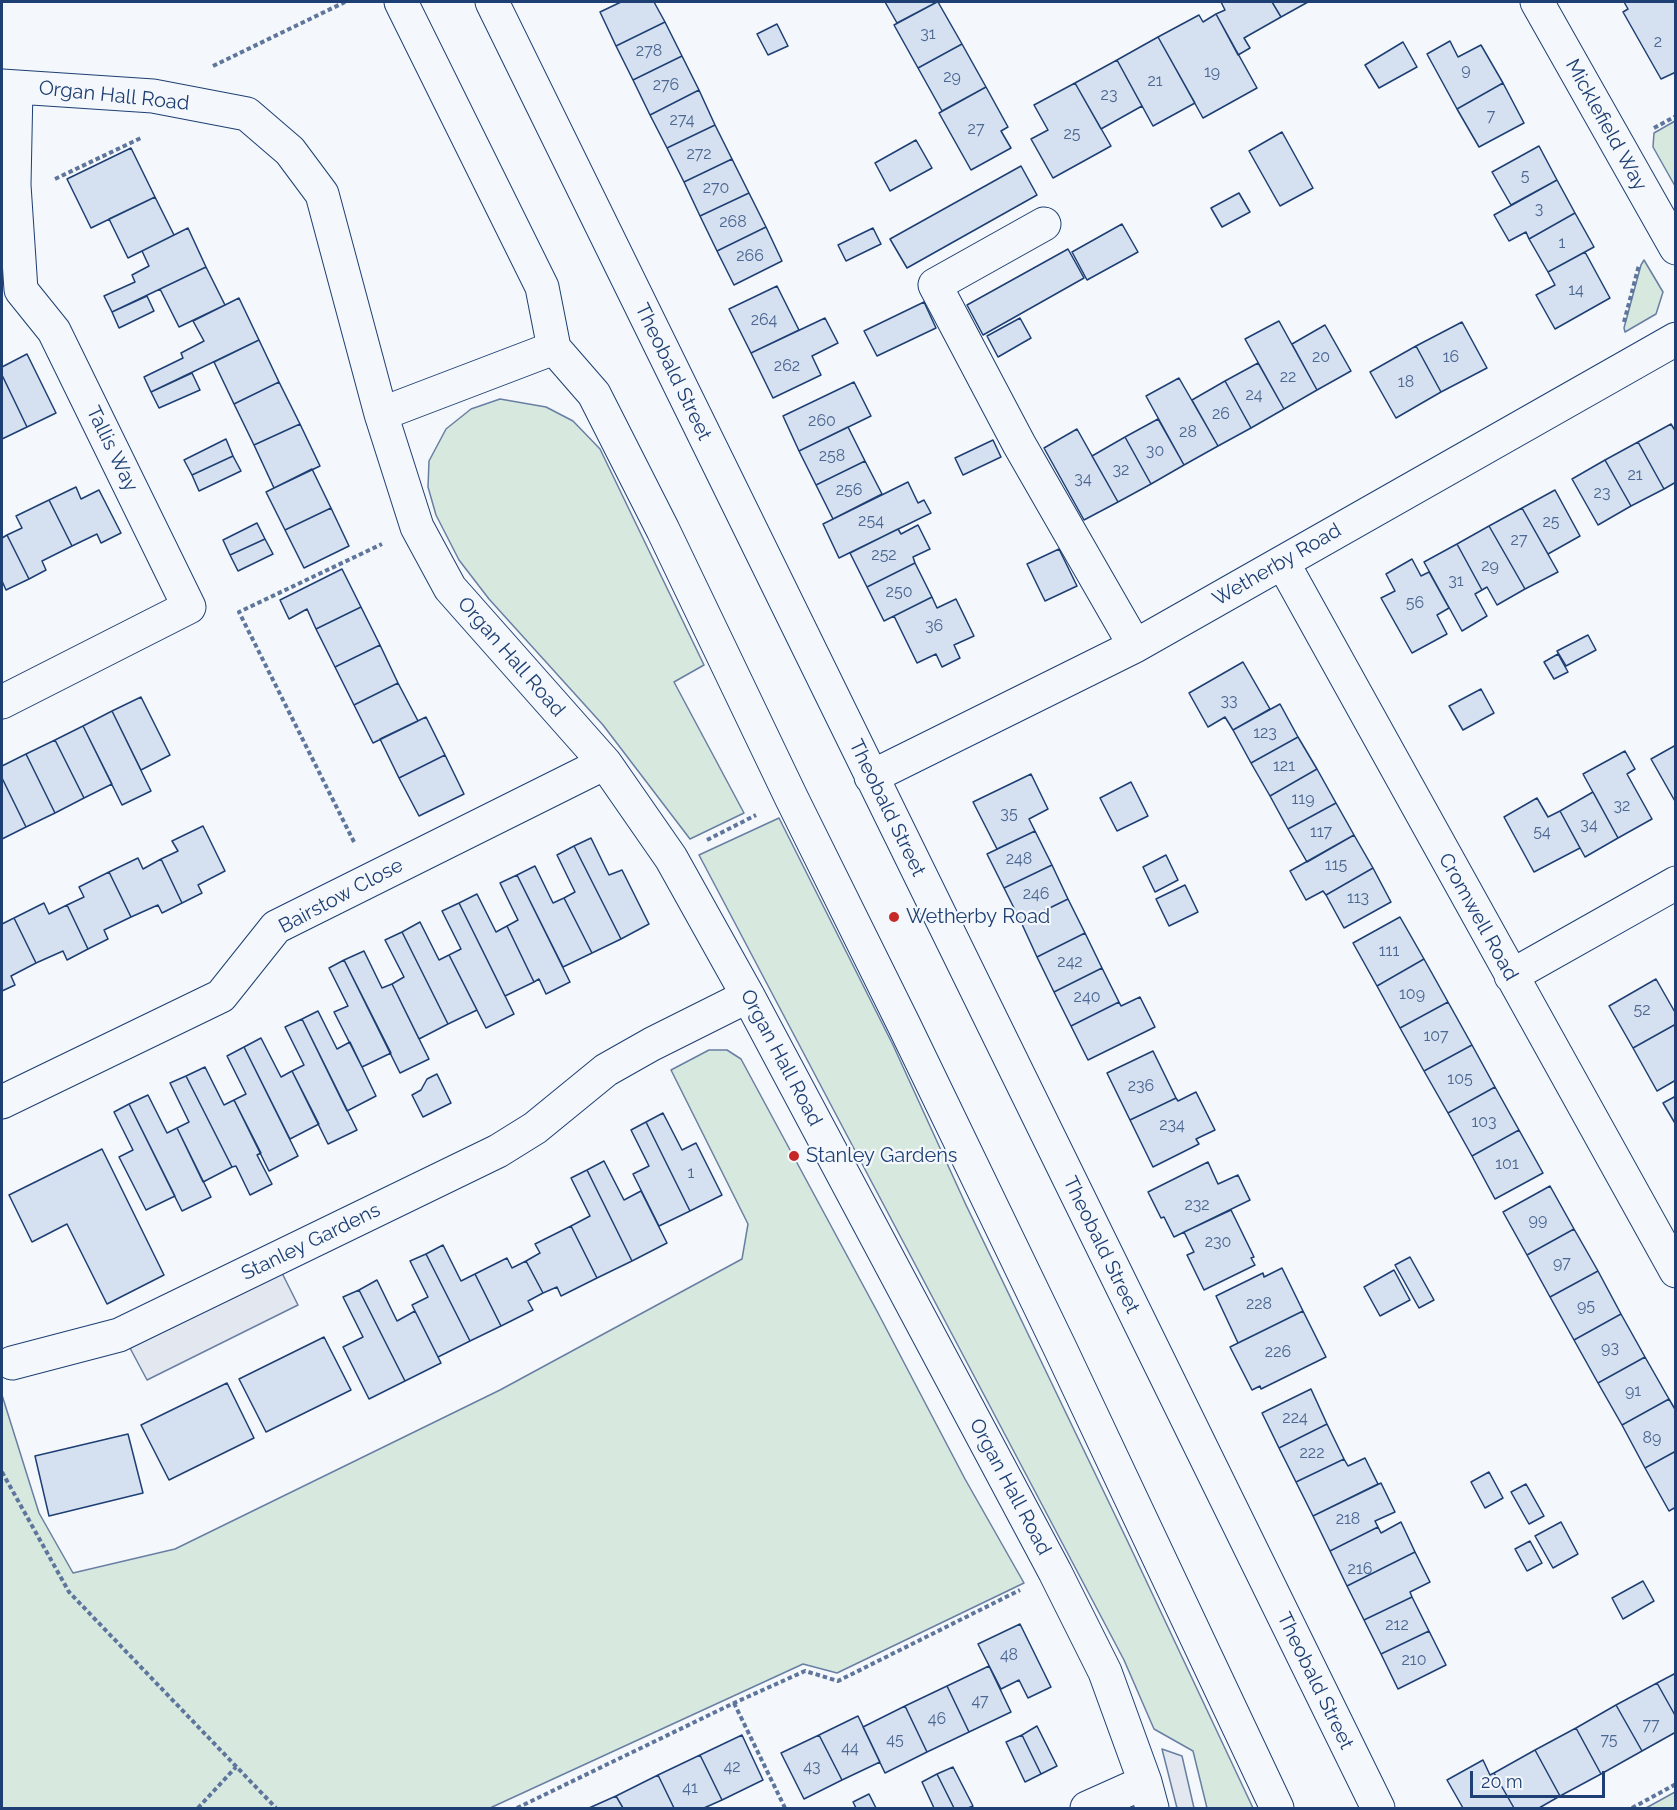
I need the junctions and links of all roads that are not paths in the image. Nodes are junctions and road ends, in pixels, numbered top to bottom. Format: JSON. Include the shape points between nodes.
{"nodes":[{"id":1,"x":400,"y":2,"type":"edge"},
{"id":2,"x":492,"y":2,"type":"edge"},
{"id":3,"x":1537,"y":2,"type":"edge"},
{"id":4,"x":9,"y":87,"type":"edge"},
{"id":5,"x":1044,"y":224,"type":"dead end"},
{"id":6,"x":1676,"y":248,"type":"edge"},
{"id":7,"x":11,"y":295,"type":"edge"},
{"id":8,"x":1676,"y":339,"type":"edge"},
{"id":9,"x":554,"y":348,"type":"junction"},
{"id":10,"x":381,"y":414,"type":"junction"},
{"id":11,"x":1282,"y":562,"type":"junction"},
{"id":12,"x":1135,"y":646,"type":"junction"},
{"id":13,"x":2,"y":702,"type":"edge"},
{"id":14,"x":605,"y":763,"type":"junction"},
{"id":15,"x":871,"y":777,"type":"junction"},
{"id":16,"x":1676,"y":883,"type":"edge"},
{"id":17,"x":1511,"y":976,"type":"junction"},
{"id":18,"x":748,"y":996,"type":"junction"},
{"id":19,"x":2,"y":1102,"type":"edge"},
{"id":20,"x":1676,"y":1271,"type":"edge"},
{"id":21,"x":12,"y":1364,"type":"dead end"},
{"id":22,"x":1149,"y":1796,"type":"edge"},
{"id":23,"x":1087,"y":1809,"type":"edge"},
{"id":24,"x":1277,"y":1809,"type":"edge"},
{"id":25,"x":1377,"y":1809,"type":"edge"}],
"edges":[{"from":1,"to":9,"type":"street","via":[[542,287]]},
{"from":2,"to":15,"type":"street","name":"Theobald Street"},
{"from":3,"to":6,"type":"street","name":"Micklefield Way"},
{"from":4,"to":7,"type":"street","name":"Tallis Way","via":[[14,185]]},
{"from":4,"to":10,"type":"street","name":"Organ Hall Road","via":[[153,96],[247,114],[290,151],[322,194]]},
{"from":5,"to":12,"type":"street","via":[[935,285],[1019,444]]},
{"from":7,"to":13,"type":"street","name":"Tallis Way","via":[[54,331],[189,607]]},
{"from":8,"to":11,"type":"street","name":"Wetherby Road"},
{"from":9,"to":10,"type":"street"},
{"from":9,"to":24,"type":"street","via":[[594,394],[663,530],[1029,1283]]},
{"from":10,"to":14,"type":"street","name":"Organ Hall Road","via":[[417,527],[450,588]]},
{"from":11,"to":12,"type":"street","name":"Wetherby Road"},
{"from":11,"to":17,"type":"street","name":"Cromwell Road"},
{"from":12,"to":15,"type":"street","name":"Wetherby Road"},
{"from":14,"to":18,"type":"street","name":"Organ Hall Road","via":[[671,858]]},
{"from":14,"to":19,"type":"street","name":"Bairstow Close","via":[[276,927],[221,996]]},
{"from":15,"to":25,"type":"street","name":"Theobald Street"},
{"from":16,"to":17,"type":"street"},
{"from":17,"to":20,"type":"street","name":"Cromwell Road"},
{"from":18,"to":21,"type":"street","name":"Stanley Gardens","via":[[606,1070],[535,1128],[498,1151],[119,1335]]},
{"from":18,"to":22,"type":"street","name":"Organ Hall Road","via":[[1105,1671]]},
{"from":22,"to":23,"type":"street"}]}
